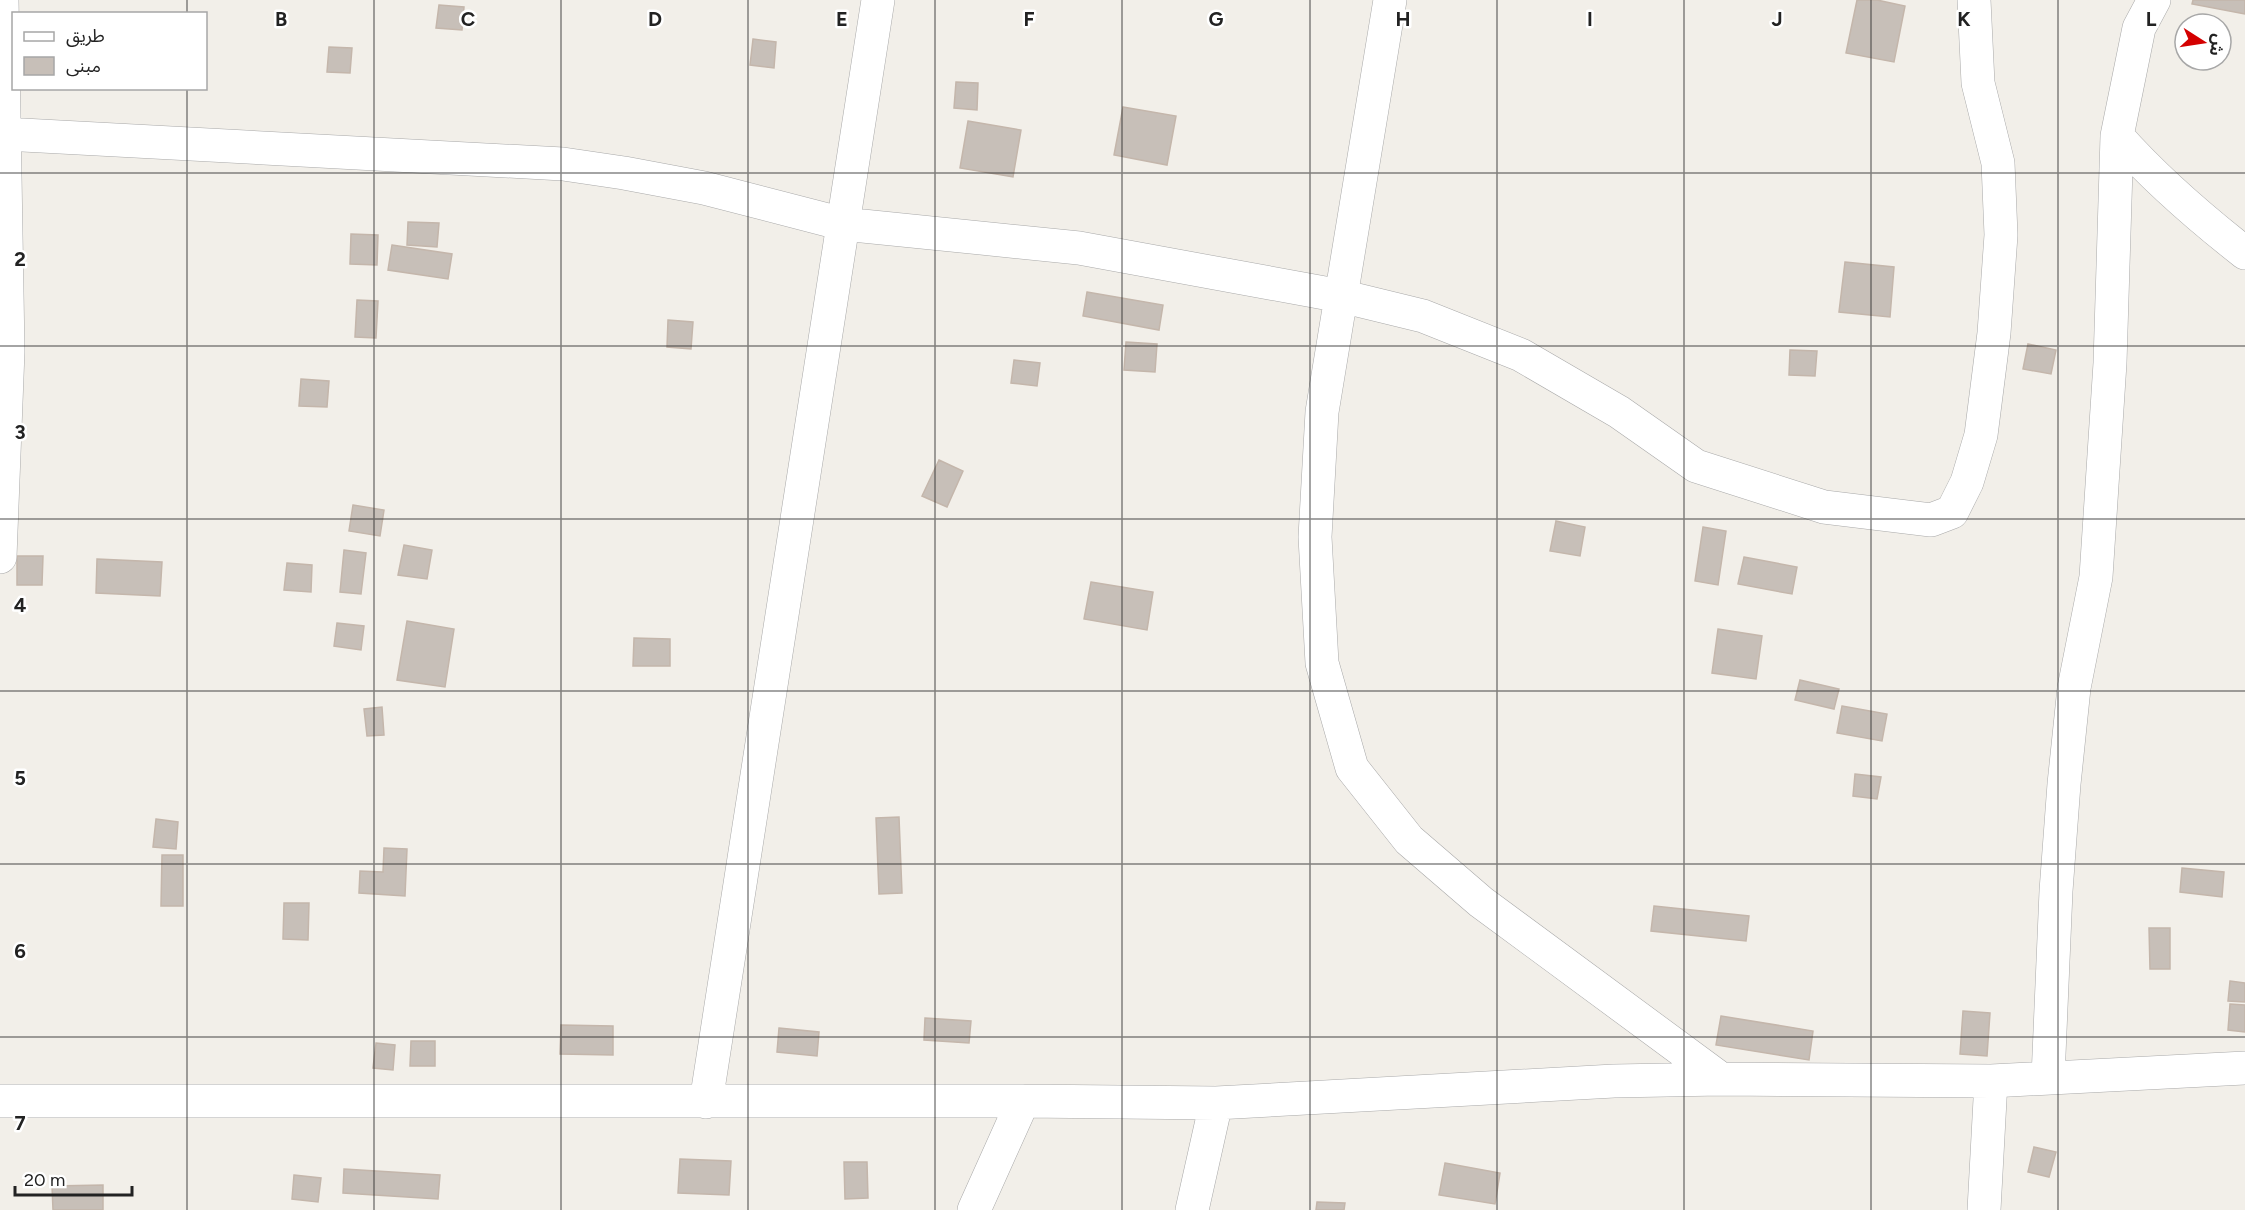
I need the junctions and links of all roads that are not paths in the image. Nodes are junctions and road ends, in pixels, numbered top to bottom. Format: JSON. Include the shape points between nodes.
{"nodes":[{"id":1,"x":2,"y":0,"type":"edge"},
{"id":2,"x":878,"y":0,"type":"edge"},
{"id":3,"x":1390,"y":0,"type":"edge"},
{"id":4,"x":1974,"y":0,"type":"edge"},
{"id":5,"x":2154,"y":0,"type":"edge"},
{"id":6,"x":4,"y":134,"type":"junction"},
{"id":7,"x":2117,"y":136,"type":"junction"},
{"id":8,"x":843,"y":224,"type":"junction"},
{"id":9,"x":2245,"y":253,"type":"edge"},
{"id":10,"x":1341,"y":296,"type":"junction"},
{"id":11,"x":0,"y":557,"type":"edge"},
{"id":12,"x":2245,"y":1068,"type":"edge"},
{"id":13,"x":2048,"y":1078,"type":"junction"},
{"id":14,"x":1721,"y":1079,"type":"junction"},
{"id":15,"x":1991,"y":1081,"type":"junction"},
{"id":16,"x":0,"y":1101,"type":"edge"},
{"id":17,"x":1023,"y":1101,"type":"junction"},
{"id":18,"x":706,"y":1102,"type":"junction"},
{"id":19,"x":1216,"y":1103,"type":"junction"},
{"id":20,"x":974,"y":1210,"type":"edge"},
{"id":21,"x":1192,"y":1210,"type":"edge"},
{"id":22,"x":1984,"y":1210,"type":"edge"}],
"edges":[{"from":1,"to":6,"type":"street"},
{"from":2,"to":8,"type":"street"},
{"from":3,"to":10,"type":"street"},
{"from":4,"to":10,"type":"street","via":[[1978,83],[1998,163],[2001,235],[1981,435],[1967,482],[1952,512],[1931,520],[1824,507],[1696,466],[1618,412],[1521,355],[1423,315]]},
{"from":5,"to":7,"type":"street","via":[[2139,28]]},
{"from":6,"to":8,"type":"street","via":[[563,164],[704,188]]},
{"from":6,"to":11,"type":"street","via":[[8,351]]},
{"from":7,"to":9,"type":"street","via":[[2166,188]]},
{"from":7,"to":13,"type":"street","via":[[2110,363],[2097,566],[2074,688],[2064,784]]},
{"from":8,"to":10,"type":"street","via":[[1079,248]]},
{"from":8,"to":18,"type":"street"},
{"from":10,"to":14,"type":"street","via":[[1322,412],[1314,537],[1322,663],[1352,768],[1409,840],[1481,902]]},
{"from":12,"to":13,"type":"street"},
{"from":13,"to":15,"type":"street"},
{"from":14,"to":15,"type":"street"},
{"from":14,"to":19,"type":"street","via":[[1614,1081]]},
{"from":15,"to":22,"type":"street"},
{"from":16,"to":18,"type":"street"},
{"from":17,"to":18,"type":"street"},
{"from":17,"to":19,"type":"street"},
{"from":17,"to":20,"type":"street"},
{"from":19,"to":21,"type":"street"}]}
